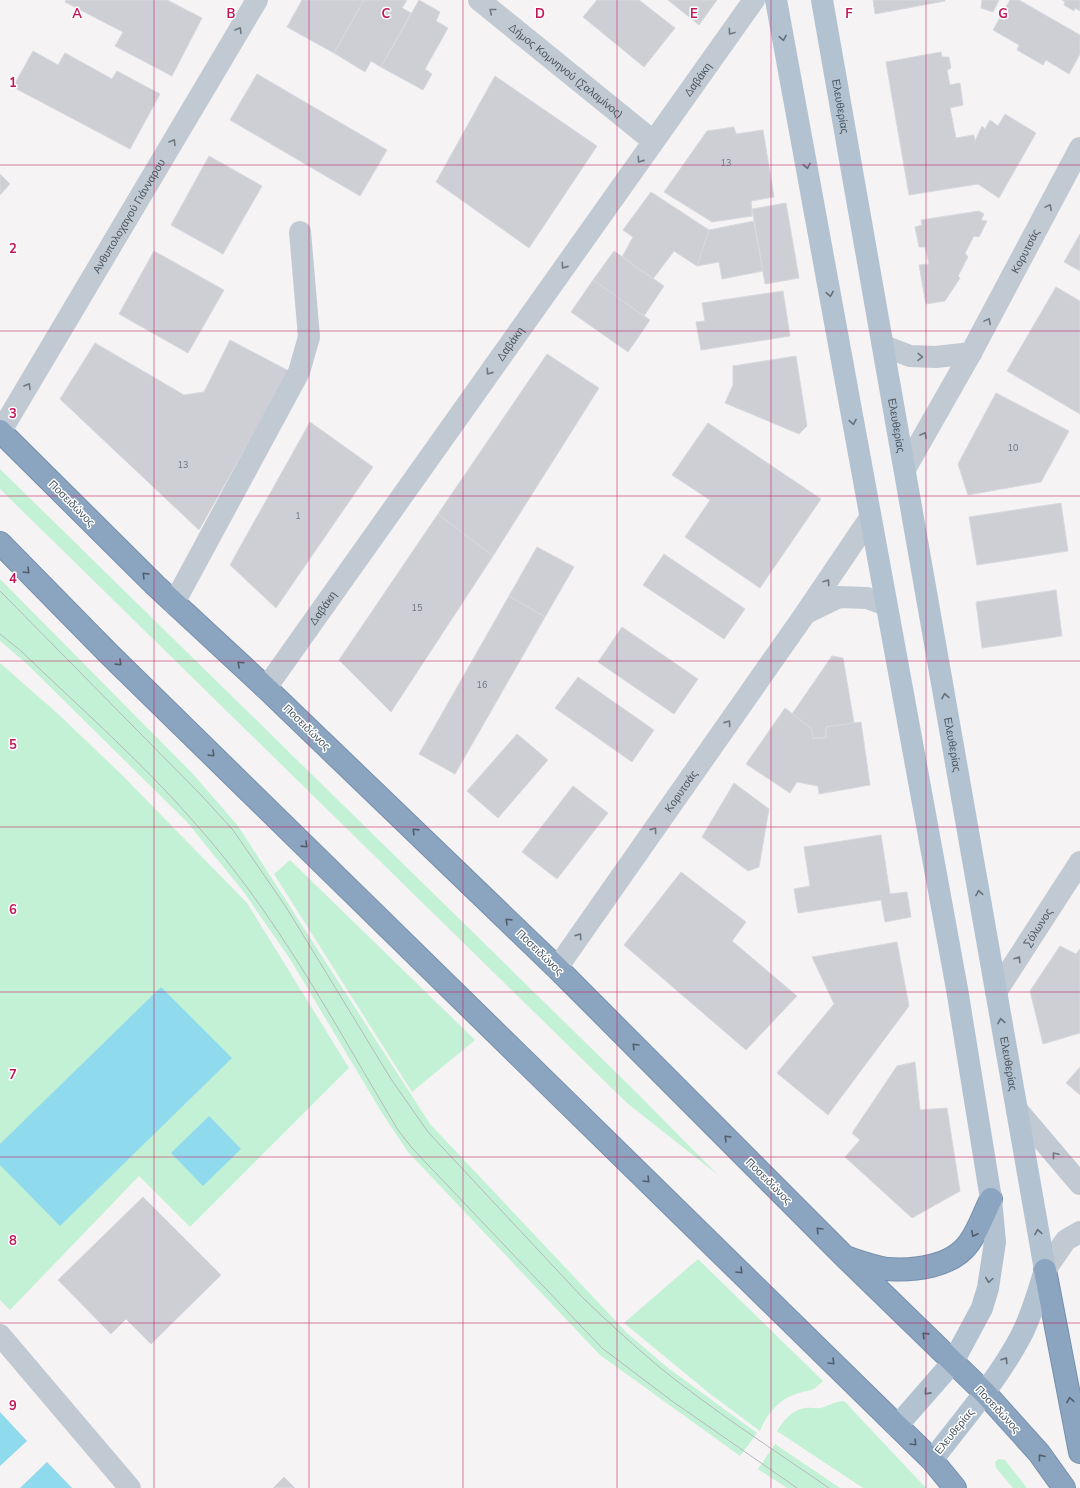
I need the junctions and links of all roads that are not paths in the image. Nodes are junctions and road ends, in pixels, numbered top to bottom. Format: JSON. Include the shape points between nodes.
{"nodes":[{"id":1,"x":257,"y":0,"type":"edge"},
{"id":2,"x":478,"y":0,"type":"edge"},
{"id":3,"x":754,"y":0,"type":"edge"},
{"id":4,"x":776,"y":0,"type":"edge"},
{"id":5,"x":822,"y":0,"type":"edge"},
{"id":6,"x":653,"y":141,"type":"junction"},
{"id":7,"x":1080,"y":148,"type":"edge"},
{"id":8,"x":300,"y":232,"type":"dead end"},
{"id":9,"x":884,"y":346,"type":"junction"},
{"id":10,"x":971,"y":353,"type":"junction"},
{"id":11,"x":0,"y":431,"type":"edge"},
{"id":12,"x":905,"y":469,"type":"junction"},
{"id":13,"x":870,"y":518,"type":"junction"},
{"id":14,"x":0,"y":543,"type":"edge"},
{"id":15,"x":174,"y":603,"type":"junction"},
{"id":16,"x":886,"y":605,"type":"junction"},
{"id":17,"x":805,"y":614,"type":"junction"},
{"id":18,"x":266,"y":688,"type":"junction"},
{"id":19,"x":1080,"y":862,"type":"edge"},
{"id":20,"x":557,"y":968,"type":"junction"},
{"id":21,"x":996,"y":992,"type":"junction"},
{"id":22,"x":1017,"y":1110,"type":"junction"},
{"id":23,"x":1080,"y":1184,"type":"edge"},
{"id":24,"x":991,"y":1199,"type":"junction"},
{"id":25,"x":1080,"y":1232,"type":"edge"},
{"id":26,"x":846,"y":1258,"type":"junction"},
{"id":27,"x":1045,"y":1270,"type":"junction"},
{"id":28,"x":0,"y":1335,"type":"edge"},
{"id":29,"x":953,"y":1362,"type":"junction"},
{"id":30,"x":985,"y":1393,"type":"junction"},
{"id":31,"x":897,"y":1426,"type":"junction"},
{"id":32,"x":1080,"y":1452,"type":"edge"},
{"id":33,"x":932,"y":1460,"type":"junction"},
{"id":34,"x":130,"y":1488,"type":"edge"},
{"id":35,"x":955,"y":1488,"type":"edge"},
{"id":36,"x":1064,"y":1488,"type":"edge"}],
"edges":[{"from":11,"to":1,"type":"street","name":"Ανθυπολοχαγού Γιάνναρου","one_way":true},
{"from":6,"to":2,"type":"street","name":"Δήμος Κομνηνού (Σαλαμίνος)","one_way":true},
{"from":3,"to":6,"type":"street","name":"Δαβάκη","one_way":true},
{"from":4,"to":13,"type":"main road","one_way":true},
{"from":5,"to":9,"type":"main road","name":"Ελευθερίας"},
{"from":6,"to":18,"type":"street","name":"Δαβάκη","one_way":true},
{"from":10,"to":7,"type":"street","name":"Κορυτσάς","one_way":true},
{"from":8,"to":15,"type":"street","via":[[309,338],[301,366]]},
{"from":9,"to":10,"type":"street","one_way":true,"via":[[910,356],[936,357]]},
{"from":9,"to":12,"type":"main road","name":"Ελευθερίας"},
{"from":12,"to":10,"type":"street","name":"Κορυτσάς","one_way":true},
{"from":15,"to":11,"type":"highway","name":"Ποσειδώνος","one_way":true},
{"from":21,"to":12,"type":"main road","name":"Ελευθερίας","one_way":true},
{"from":13,"to":16,"type":"main road"},
{"from":17,"to":13,"type":"street","name":"Κορυτσάς","one_way":true},
{"from":14,"to":31,"type":"highway","one_way":true,"via":[[109,654]]},
{"from":18,"to":15,"type":"highway","name":"Ποσειδώνος","one_way":true},
{"from":16,"to":17,"type":"street","name":"Κορυτσάς","via":[[867,598],[839,598]]},
{"from":16,"to":24,"type":"main road","via":[[957,989]]},
{"from":20,"to":17,"type":"street","name":"Κορυτσάς","one_way":true},
{"from":20,"to":18,"type":"highway","name":"Ποσειδώνος","one_way":true},
{"from":21,"to":19,"type":"street","name":"Σόλωνος","one_way":true},
{"from":26,"to":20,"type":"highway","name":"Ποσειδώνος","one_way":true},
{"from":22,"to":21,"type":"main road","name":"Ελευθερίας","one_way":true},
{"from":23,"to":22,"type":"street","one_way":true},
{"from":27,"to":22,"type":"main road","name":"Ελευθερίας","one_way":true},
{"from":24,"to":26,"type":"highway","one_way":true,"via":[[969,1244],[936,1265],[886,1268]]},
{"from":24,"to":29,"type":"main road","one_way":true,"via":[[995,1242],[988,1288],[982,1308]]},
{"from":25,"to":27,"type":"street","via":[[1066,1240]]},
{"from":29,"to":26,"type":"highway","name":"Ποσειδώνος","one_way":true},
{"from":30,"to":27,"type":"main road","name":"Ελευθερίας","one_way":true,"via":[[1021,1337]]},
{"from":32,"to":27,"type":"highway","one_way":true},
{"from":28,"to":34,"type":"street"},
{"from":29,"to":30,"type":"highway","name":"Ποσειδώνος"},
{"from":29,"to":31,"type":"main road","one_way":true},
{"from":30,"to":33,"type":"main road","name":"Ελευθερίας"},
{"from":36,"to":30,"type":"highway","name":"Ποσειδώνος","one_way":true},
{"from":31,"to":33,"type":"highway","one_way":true},
{"from":33,"to":35,"type":"highway"}]}
